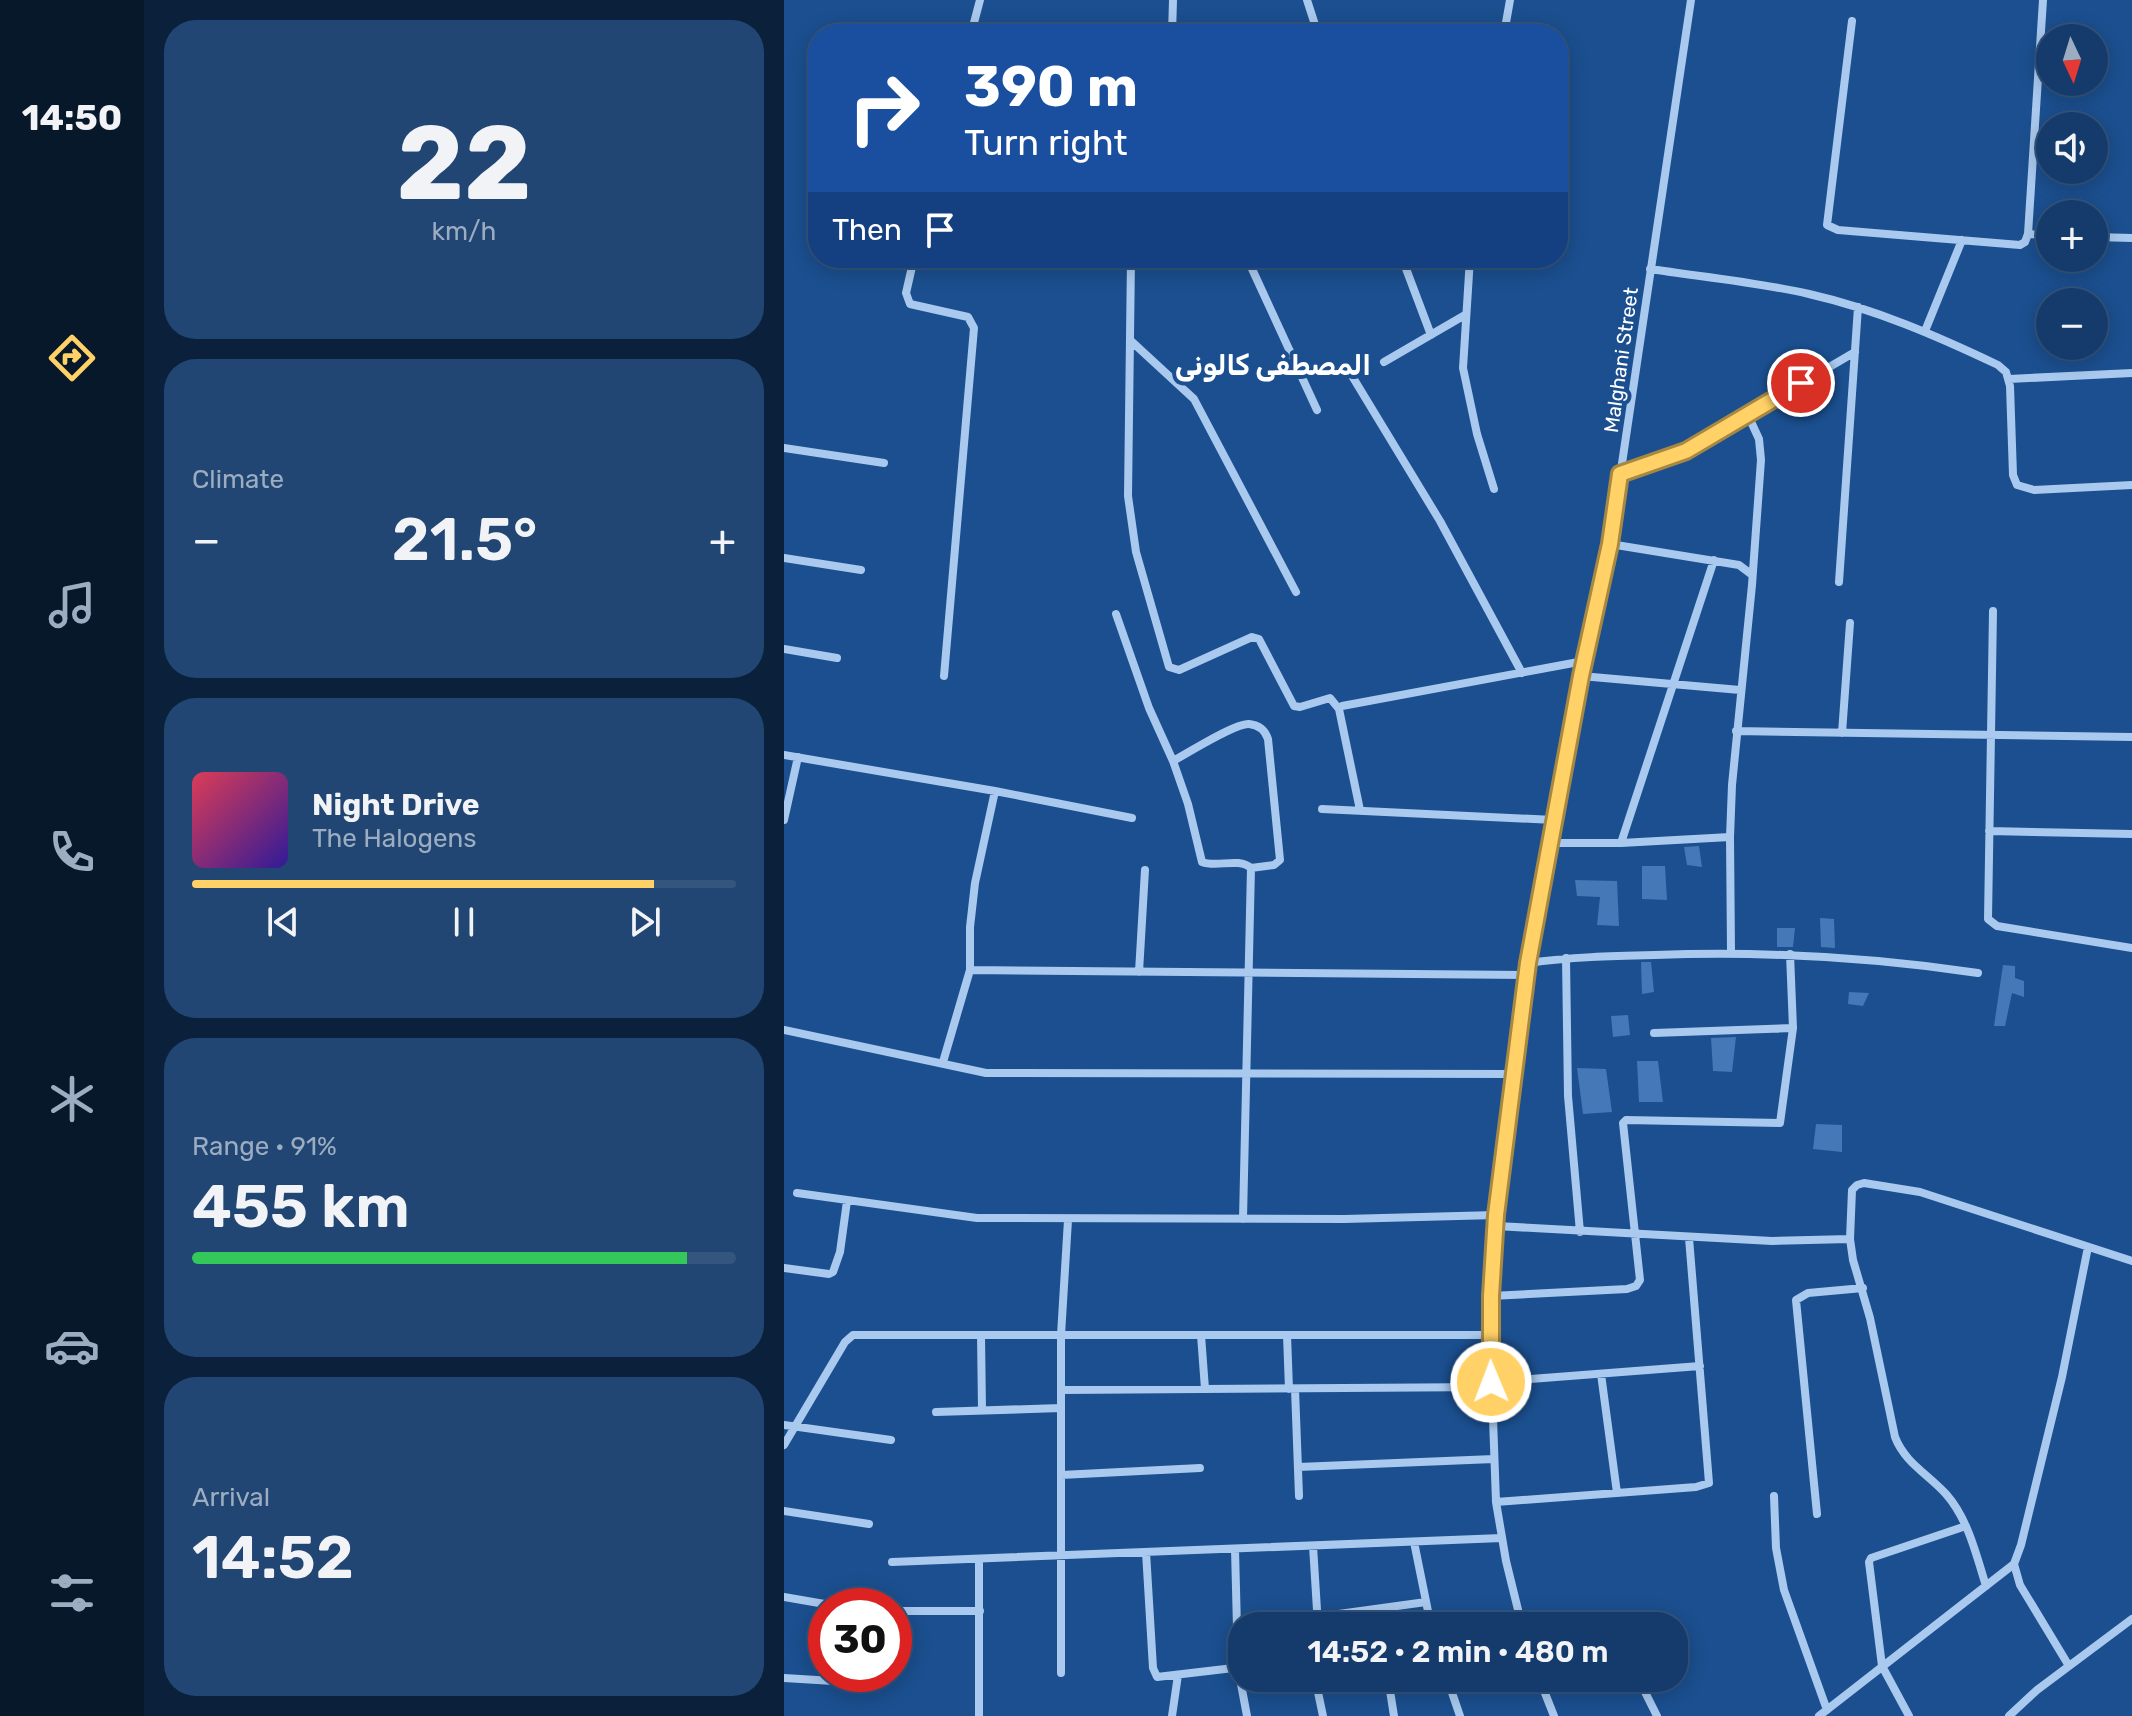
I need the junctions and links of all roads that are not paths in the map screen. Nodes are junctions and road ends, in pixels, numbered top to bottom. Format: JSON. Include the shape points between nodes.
{"nodes":[{"id":1,"x":980,"y":0,"type":"edge"},
{"id":2,"x":1173,"y":0,"type":"edge"},
{"id":3,"x":1307,"y":0,"type":"edge"},
{"id":4,"x":1510,"y":0,"type":"edge"},
{"id":5,"x":1691,"y":0,"type":"edge"},
{"id":6,"x":2043,"y":0,"type":"edge"},
{"id":7,"x":1852,"y":21,"type":"dead end"},
{"id":8,"x":974,"y":24,"type":"edge"},
{"id":9,"x":1172,"y":24,"type":"edge"},
{"id":10,"x":1315,"y":24,"type":"edge"},
{"id":11,"x":1506,"y":24,"type":"edge"},
{"id":12,"x":2028,"y":234,"type":"junction"},
{"id":13,"x":2036,"y":234,"type":"edge"},
{"id":14,"x":2108,"y":237,"type":"edge"},
{"id":15,"x":2132,"y":238,"type":"edge"},
{"id":16,"x":1962,"y":240,"type":"junction"},
{"id":17,"x":912,"y":268,"type":"edge"},
{"id":18,"x":1131,"y":268,"type":"edge"},
{"id":19,"x":1252,"y":268,"type":"edge"},
{"id":20,"x":1406,"y":268,"type":"edge"},
{"id":21,"x":1469,"y":268,"type":"edge"},
{"id":22,"x":1650,"y":269,"type":"junction"},
{"id":23,"x":1858,"y":307,"type":"junction"},
{"id":24,"x":1465,"y":315,"type":"junction"},
{"id":25,"x":1925,"y":331,"type":"junction"},
{"id":26,"x":1431,"y":335,"type":"junction"},
{"id":27,"x":1130,"y":340,"type":"junction"},
{"id":28,"x":1855,"y":352,"type":"junction"},
{"id":29,"x":1384,"y":362,"type":"dead end"},
{"id":30,"x":1349,"y":371,"type":"dead end"},
{"id":31,"x":2132,"y":373,"type":"edge"},
{"id":32,"x":2009,"y":379,"type":"junction"},
{"id":33,"x":1317,"y":410,"type":"dead end"},
{"id":34,"x":1747,"y":413,"type":"junction"},
{"id":35,"x":784,"y":448,"type":"edge"},
{"id":36,"x":884,"y":463,"type":"dead end"},
{"id":37,"x":1620,"y":474,"type":"junction"},
{"id":38,"x":2132,"y":485,"type":"edge"},
{"id":39,"x":1494,"y":489,"type":"dead end"},
{"id":40,"x":1610,"y":544,"type":"junction"},
{"id":41,"x":784,"y":558,"type":"edge"},
{"id":42,"x":1714,"y":560,"type":"junction"},
{"id":43,"x":861,"y":570,"type":"dead end"},
{"id":44,"x":1751,"y":574,"type":"junction"},
{"id":45,"x":1839,"y":582,"type":"dead end"},
{"id":46,"x":1296,"y":592,"type":"dead end"},
{"id":47,"x":1993,"y":611,"type":"dead end"},
{"id":48,"x":1116,"y":614,"type":"dead end"},
{"id":49,"x":1850,"y":623,"type":"dead end"},
{"id":50,"x":784,"y":649,"type":"edge"},
{"id":51,"x":837,"y":658,"type":"dead end"},
{"id":52,"x":1584,"y":661,"type":"junction"},
{"id":53,"x":1522,"y":673,"type":"junction"},
{"id":54,"x":944,"y":676,"type":"dead end"},
{"id":55,"x":1581,"y":676,"type":"junction"},
{"id":56,"x":1674,"y":684,"type":"junction"},
{"id":57,"x":1740,"y":690,"type":"junction"},
{"id":58,"x":1339,"y":709,"type":"junction"},
{"id":59,"x":1736,"y":731,"type":"junction"},
{"id":60,"x":1842,"y":733,"type":"junction"},
{"id":61,"x":1991,"y":736,"type":"junction"},
{"id":62,"x":2132,"y":737,"type":"edge"},
{"id":63,"x":784,"y":755,"type":"edge"},
{"id":64,"x":798,"y":757,"type":"junction"},
{"id":65,"x":1173,"y":761,"type":"junction"},
{"id":66,"x":995,"y":791,"type":"junction"},
{"id":67,"x":1322,"y":809,"type":"dead end"},
{"id":68,"x":1360,"y":810,"type":"junction"},
{"id":69,"x":1132,"y":818,"type":"dead end"},
{"id":70,"x":784,"y":820,"type":"edge"},
{"id":71,"x":1554,"y":820,"type":"junction"},
{"id":72,"x":1989,"y":831,"type":"junction"},
{"id":73,"x":2132,"y":834,"type":"edge"},
{"id":74,"x":1730,"y":837,"type":"junction"},
{"id":75,"x":1551,"y":843,"type":"junction"},
{"id":76,"x":1621,"y":843,"type":"junction"},
{"id":77,"x":1251,"y":868,"type":"junction"},
{"id":78,"x":1145,"y":870,"type":"dead end"},
{"id":79,"x":2132,"y":948,"type":"edge"},
{"id":80,"x":1731,"y":952,"type":"junction"},
{"id":81,"x":1790,"y":954,"type":"junction"},
{"id":82,"x":1566,"y":958,"type":"junction"},
{"id":83,"x":1528,"y":963,"type":"junction"},
{"id":84,"x":970,"y":970,"type":"junction"},
{"id":85,"x":1139,"y":972,"type":"junction"},
{"id":86,"x":1249,"y":973,"type":"junction"},
{"id":87,"x":1978,"y":973,"type":"dead end"},
{"id":88,"x":1526,"y":975,"type":"junction"},
{"id":89,"x":1793,"y":1028,"type":"junction"},
{"id":90,"x":784,"y":1030,"type":"edge"},
{"id":91,"x":1654,"y":1033,"type":"dead end"},
{"id":92,"x":943,"y":1062,"type":"junction"},
{"id":93,"x":1247,"y":1074,"type":"junction"},
{"id":94,"x":1514,"y":1074,"type":"junction"},
{"id":95,"x":797,"y":1193,"type":"dead end"},
{"id":96,"x":847,"y":1201,"type":"junction"},
{"id":97,"x":1496,"y":1215,"type":"junction"},
{"id":98,"x":1243,"y":1219,"type":"junction"},
{"id":99,"x":1068,"y":1220,"type":"junction"},
{"id":100,"x":1496,"y":1226,"type":"junction"},
{"id":101,"x":1580,"y":1232,"type":"junction"},
{"id":102,"x":1636,"y":1235,"type":"junction"},
{"id":103,"x":1689,"y":1238,"type":"junction"},
{"id":104,"x":1850,"y":1239,"type":"junction"},
{"id":105,"x":2088,"y":1247,"type":"junction"},
{"id":106,"x":2132,"y":1261,"type":"edge"},
{"id":107,"x":784,"y":1268,"type":"edge"},
{"id":108,"x":1863,"y":1288,"type":"junction"},
{"id":109,"x":1491,"y":1296,"type":"junction"},
{"id":110,"x":981,"y":1335,"type":"junction"},
{"id":111,"x":1061,"y":1335,"type":"junction"},
{"id":112,"x":1201,"y":1335,"type":"junction"},
{"id":113,"x":1287,"y":1335,"type":"junction"},
{"id":114,"x":1490,"y":1335,"type":"junction"},
{"id":115,"x":1700,"y":1366,"type":"junction"},
{"id":116,"x":1601,"y":1374,"type":"junction"},
{"id":117,"x":1491,"y":1385,"type":"junction"},
{"id":118,"x":1205,"y":1389,"type":"junction"},
{"id":119,"x":1292,"y":1389,"type":"junction"},
{"id":120,"x":1061,"y":1390,"type":"junction"},
{"id":121,"x":1061,"y":1408,"type":"junction"},
{"id":122,"x":982,"y":1410,"type":"junction"},
{"id":123,"x":936,"y":1412,"type":"dead end"},
{"id":124,"x":784,"y":1425,"type":"edge"},
{"id":125,"x":795,"y":1426,"type":"junction"},
{"id":126,"x":891,"y":1440,"type":"dead end"},
{"id":127,"x":784,"y":1445,"type":"edge"},
{"id":128,"x":1494,"y":1459,"type":"junction"},
{"id":129,"x":1298,"y":1467,"type":"junction"},
{"id":130,"x":1200,"y":1468,"type":"dead end"},
{"id":131,"x":1061,"y":1475,"type":"junction"},
{"id":132,"x":1617,"y":1493,"type":"junction"},
{"id":133,"x":1299,"y":1496,"type":"dead end"},
{"id":134,"x":1774,"y":1496,"type":"dead end"},
{"id":135,"x":1496,"y":1502,"type":"junction"},
{"id":136,"x":784,"y":1511,"type":"edge"},
{"id":137,"x":1817,"y":1514,"type":"dead end"},
{"id":138,"x":869,"y":1524,"type":"dead end"},
{"id":139,"x":1966,"y":1526,"type":"junction"},
{"id":140,"x":1502,"y":1538,"type":"junction"},
{"id":141,"x":1414,"y":1542,"type":"junction"},
{"id":142,"x":1313,"y":1546,"type":"junction"},
{"id":143,"x":1235,"y":1549,"type":"junction"},
{"id":144,"x":1146,"y":1552,"type":"junction"},
{"id":145,"x":1061,"y":1557,"type":"junction"},
{"id":146,"x":979,"y":1560,"type":"junction"},
{"id":147,"x":892,"y":1562,"type":"dead end"},
{"id":148,"x":2014,"y":1564,"type":"junction"},
{"id":149,"x":1986,"y":1586,"type":"junction"},
{"id":150,"x":784,"y":1597,"type":"edge"},
{"id":151,"x":808,"y":1601,"type":"edge"},
{"id":152,"x":1426,"y":1602,"type":"junction"},
{"id":153,"x":912,"y":1611,"type":"edge"},
{"id":154,"x":980,"y":1611,"type":"junction"},
{"id":155,"x":1238,"y":1612,"type":"edge"},
{"id":156,"x":1317,"y":1612,"type":"edge"},
{"id":157,"x":1369,"y":1612,"type":"edge"},
{"id":158,"x":1428,"y":1612,"type":"edge"},
{"id":159,"x":1519,"y":1612,"type":"edge"},
{"id":160,"x":2132,"y":1619,"type":"edge"},
{"id":161,"x":1882,"y":1666,"type":"junction"},
{"id":162,"x":2069,"y":1666,"type":"junction"},
{"id":163,"x":1228,"y":1669,"type":"edge"},
{"id":164,"x":1061,"y":1673,"type":"dead end"},
{"id":165,"x":1178,"y":1675,"type":"junction"},
{"id":166,"x":784,"y":1678,"type":"edge"},
{"id":167,"x":808,"y":1679,"type":"edge"},
{"id":168,"x":1244,"y":1692,"type":"edge"},
{"id":169,"x":1318,"y":1692,"type":"edge"},
{"id":170,"x":1390,"y":1692,"type":"edge"},
{"id":171,"x":1452,"y":1692,"type":"edge"},
{"id":172,"x":1545,"y":1692,"type":"edge"},
{"id":173,"x":1645,"y":1692,"type":"edge"},
{"id":174,"x":1823,"y":1713,"type":"edge"},
{"id":175,"x":2010,"y":1715,"type":"edge"},
{"id":176,"x":979,"y":1716,"type":"edge"},
{"id":177,"x":1172,"y":1716,"type":"edge"},
{"id":178,"x":1247,"y":1716,"type":"edge"},
{"id":179,"x":1323,"y":1716,"type":"edge"},
{"id":180,"x":1394,"y":1716,"type":"edge"},
{"id":181,"x":1460,"y":1716,"type":"edge"},
{"id":182,"x":1554,"y":1716,"type":"edge"},
{"id":183,"x":1657,"y":1716,"type":"edge"},
{"id":184,"x":1909,"y":1716,"type":"edge"},
{"id":185,"x":2022,"y":1716,"type":"edge"}],
"edges":[{"from":1,"to":8,"type":"street"},
{"from":2,"to":9,"type":"street"},
{"from":3,"to":10,"type":"street"},
{"from":4,"to":11,"type":"street"},
{"from":5,"to":22,"type":"street","name":"Malghani Street"},
{"from":6,"to":12,"type":"street"},
{"from":7,"to":16,"type":"street","via":[[1827,225]]},
{"from":12,"to":13,"type":"street"},
{"from":12,"to":16,"type":"street","via":[[2020,245]]},
{"from":14,"to":15,"type":"street"},
{"from":16,"to":25,"type":"street"},
{"from":17,"to":54,"type":"street","via":[[906,293],[910,304],[968,317],[974,328]]},
{"from":18,"to":27,"type":"street"},
{"from":19,"to":33,"type":"street"},
{"from":20,"to":26,"type":"street"},
{"from":21,"to":24,"type":"street"},
{"from":22,"to":23,"type":"street","via":[[1807,293]]},
{"from":22,"to":37,"type":"street","name":"Malghani Street"},
{"from":23,"to":25,"type":"street"},
{"from":23,"to":28,"type":"street"},
{"from":24,"to":26,"type":"street"},
{"from":24,"to":39,"type":"street","via":[[1463,368]]},
{"from":25,"to":32,"type":"street","via":[[1998,365]]},
{"from":26,"to":29,"type":"street"},
{"from":27,"to":46,"type":"street","via":[[1194,399]]},
{"from":27,"to":58,"type":"street","via":[[1128,496],[1136,552],[1169,667],[1179,670],[1256,637],[1294,706],[1330,698]]},
{"from":28,"to":34,"type":"street"},
{"from":28,"to":45,"type":"street"},
{"from":30,"to":53,"type":"street","via":[[1440,521]]},
{"from":31,"to":32,"type":"street"},
{"from":32,"to":38,"type":"street","via":[[2017,485],[2034,490]]},
{"from":34,"to":37,"type":"street","via":[[1686,451]]},
{"from":34,"to":44,"type":"street","via":[[1759,439],[1761,460]]},
{"from":35,"to":36,"type":"street"},
{"from":37,"to":40,"type":"street","name":"Malghani Street"},
{"from":40,"to":42,"type":"street"},
{"from":40,"to":52,"type":"street","name":"Malghani Street"},
{"from":41,"to":43,"type":"street"},
{"from":42,"to":44,"type":"street","via":[[1739,565]]},
{"from":42,"to":56,"type":"street"},
{"from":44,"to":57,"type":"street"},
{"from":47,"to":61,"type":"street"},
{"from":48,"to":65,"type":"street"},
{"from":49,"to":60,"type":"street"},
{"from":50,"to":51,"type":"street"},
{"from":52,"to":53,"type":"street"},
{"from":52,"to":55,"type":"street","name":"Malghani Street"},
{"from":53,"to":58,"type":"street"},
{"from":55,"to":56,"type":"street"},
{"from":55,"to":71,"type":"street","name":"Malghani Street"},
{"from":56,"to":57,"type":"street"},
{"from":56,"to":76,"type":"street"},
{"from":57,"to":59,"type":"street"},
{"from":58,"to":68,"type":"street"},
{"from":59,"to":60,"type":"street"},
{"from":59,"to":74,"type":"street"},
{"from":60,"to":61,"type":"street"},
{"from":61,"to":62,"type":"street"},
{"from":61,"to":72,"type":"street"},
{"from":63,"to":64,"type":"street"},
{"from":64,"to":66,"type":"street"},
{"from":64,"to":70,"type":"street"},
{"from":65,"to":77,"type":"street","via":[[1202,862],[1244,863]]},
{"from":65,"to":77,"type":"street","via":[[1241,725],[1265,732],[1280,860]]},
{"from":66,"to":69,"type":"street"},
{"from":66,"to":84,"type":"street","via":[[975,883]]},
{"from":67,"to":68,"type":"street"},
{"from":68,"to":71,"type":"street"},
{"from":71,"to":75,"type":"street","name":"Malghani Street"},
{"from":72,"to":73,"type":"street"},
{"from":72,"to":79,"type":"street","via":[[1992,924]]},
{"from":74,"to":76,"type":"street"},
{"from":74,"to":80,"type":"street"},
{"from":75,"to":76,"type":"street"},
{"from":75,"to":83,"type":"street","name":"Malghani Street"},
{"from":77,"to":86,"type":"street"},
{"from":78,"to":85,"type":"street"},
{"from":80,"to":81,"type":"street"},
{"from":80,"to":82,"type":"street"},
{"from":81,"to":87,"type":"street"},
{"from":81,"to":89,"type":"street"},
{"from":82,"to":83,"type":"street"},
{"from":82,"to":101,"type":"street","via":[[1568,1096]]},
{"from":83,"to":88,"type":"street","name":"Malghani Street"},
{"from":84,"to":85,"type":"street"},
{"from":84,"to":92,"type":"street"},
{"from":85,"to":86,"type":"street"},
{"from":86,"to":88,"type":"street"},
{"from":86,"to":93,"type":"street"},
{"from":88,"to":94,"type":"street","name":"Malghani Street"},
{"from":89,"to":91,"type":"street"},
{"from":89,"to":102,"type":"street","via":[[1780,1123],[1632,1118],[1623,1123]]},
{"from":90,"to":92,"type":"street"},
{"from":92,"to":93,"type":"street","via":[[986,1073]]},
{"from":93,"to":94,"type":"street"},
{"from":93,"to":98,"type":"street"},
{"from":94,"to":97,"type":"street","name":"Malghani Street"},
{"from":95,"to":96,"type":"street"},
{"from":96,"to":99,"type":"street","via":[[968,1217]]},
{"from":96,"to":107,"type":"street","via":[[836,1269],[829,1274]]},
{"from":97,"to":98,"type":"street"},
{"from":97,"to":100,"type":"street","name":"Malghani Street"},
{"from":98,"to":99,"type":"street"},
{"from":99,"to":111,"type":"street"},
{"from":100,"to":101,"type":"street"},
{"from":100,"to":109,"type":"street","name":"Malghani Street"},
{"from":101,"to":102,"type":"street"},
{"from":102,"to":103,"type":"street"},
{"from":102,"to":109,"type":"street","via":[[1636,1286]]},
{"from":103,"to":104,"type":"street"},
{"from":103,"to":115,"type":"street"},
{"from":104,"to":105,"type":"street","via":[[1852,1190],[1864,1183],[1920,1192]]},
{"from":104,"to":108,"type":"street"},
{"from":105,"to":106,"type":"street"},
{"from":105,"to":148,"type":"street","via":[[2062,1377]]},
{"from":108,"to":137,"type":"street","via":[[1808,1293],[1796,1300]]},
{"from":108,"to":139,"type":"street","via":[[1901,1451],[1945,1493]]},
{"from":109,"to":114,"type":"street","name":"Malghani Street"},
{"from":110,"to":111,"type":"street"},
{"from":110,"to":122,"type":"street"},
{"from":110,"to":125,"type":"street","via":[[853,1335]]},
{"from":111,"to":112,"type":"street"},
{"from":111,"to":120,"type":"street"},
{"from":112,"to":113,"type":"street"},
{"from":112,"to":118,"type":"street"},
{"from":113,"to":114,"type":"street"},
{"from":113,"to":119,"type":"street"},
{"from":114,"to":117,"type":"street","name":"Malghani Street"},
{"from":115,"to":116,"type":"street"},
{"from":115,"to":132,"type":"street","via":[[1709,1483]]},
{"from":116,"to":117,"type":"street"},
{"from":116,"to":132,"type":"street"},
{"from":117,"to":119,"type":"street"},
{"from":117,"to":128,"type":"street","name":"Malghani Street"},
{"from":118,"to":119,"type":"street"},
{"from":118,"to":120,"type":"street"},
{"from":119,"to":129,"type":"street"},
{"from":120,"to":121,"type":"street"},
{"from":121,"to":122,"type":"street"},
{"from":121,"to":131,"type":"street"},
{"from":122,"to":123,"type":"street"},
{"from":124,"to":125,"type":"street"},
{"from":125,"to":126,"type":"street"},
{"from":125,"to":127,"type":"street"},
{"from":128,"to":129,"type":"street"},
{"from":128,"to":135,"type":"street","name":"Malghani Street"},
{"from":129,"to":133,"type":"street"},
{"from":130,"to":131,"type":"street"},
{"from":131,"to":145,"type":"street"},
{"from":132,"to":135,"type":"street"},
{"from":134,"to":174,"type":"street","via":[[1784,1590]]},
{"from":135,"to":140,"type":"street","name":"Malghani Street"},
{"from":136,"to":138,"type":"street"},
{"from":139,"to":149,"type":"street"},
{"from":139,"to":161,"type":"street","via":[[1871,1558]]},
{"from":140,"to":141,"type":"street"},
{"from":140,"to":159,"type":"street","name":"Malghani Street"},
{"from":141,"to":142,"type":"street"},
{"from":141,"to":152,"type":"street"},
{"from":142,"to":143,"type":"street"},
{"from":142,"to":156,"type":"street"},
{"from":143,"to":144,"type":"street"},
{"from":143,"to":155,"type":"street"},
{"from":144,"to":145,"type":"street"},
{"from":144,"to":165,"type":"street","via":[[1153,1668],[1157,1677]]},
{"from":145,"to":146,"type":"street"},
{"from":145,"to":164,"type":"street"},
{"from":146,"to":147,"type":"street"},
{"from":146,"to":154,"type":"street"},
{"from":148,"to":149,"type":"street"},
{"from":148,"to":162,"type":"street","via":[[2020,1585]]},
{"from":149,"to":161,"type":"street"},
{"from":150,"to":151,"type":"street"},
{"from":152,"to":157,"type":"street"},
{"from":152,"to":158,"type":"street"},
{"from":153,"to":154,"type":"street"},
{"from":154,"to":176,"type":"street"},
{"from":160,"to":162,"type":"street"},
{"from":161,"to":174,"type":"street"},
{"from":161,"to":184,"type":"street"},
{"from":162,"to":175,"type":"street"},
{"from":163,"to":165,"type":"street"},
{"from":165,"to":177,"type":"street"},
{"from":166,"to":167,"type":"street"},
{"from":168,"to":178,"type":"street"},
{"from":169,"to":179,"type":"street"},
{"from":170,"to":180,"type":"street"},
{"from":171,"to":181,"type":"street"},
{"from":172,"to":182,"type":"street"},
{"from":173,"to":183,"type":"street"},
{"from":175,"to":185,"type":"street"}]}
